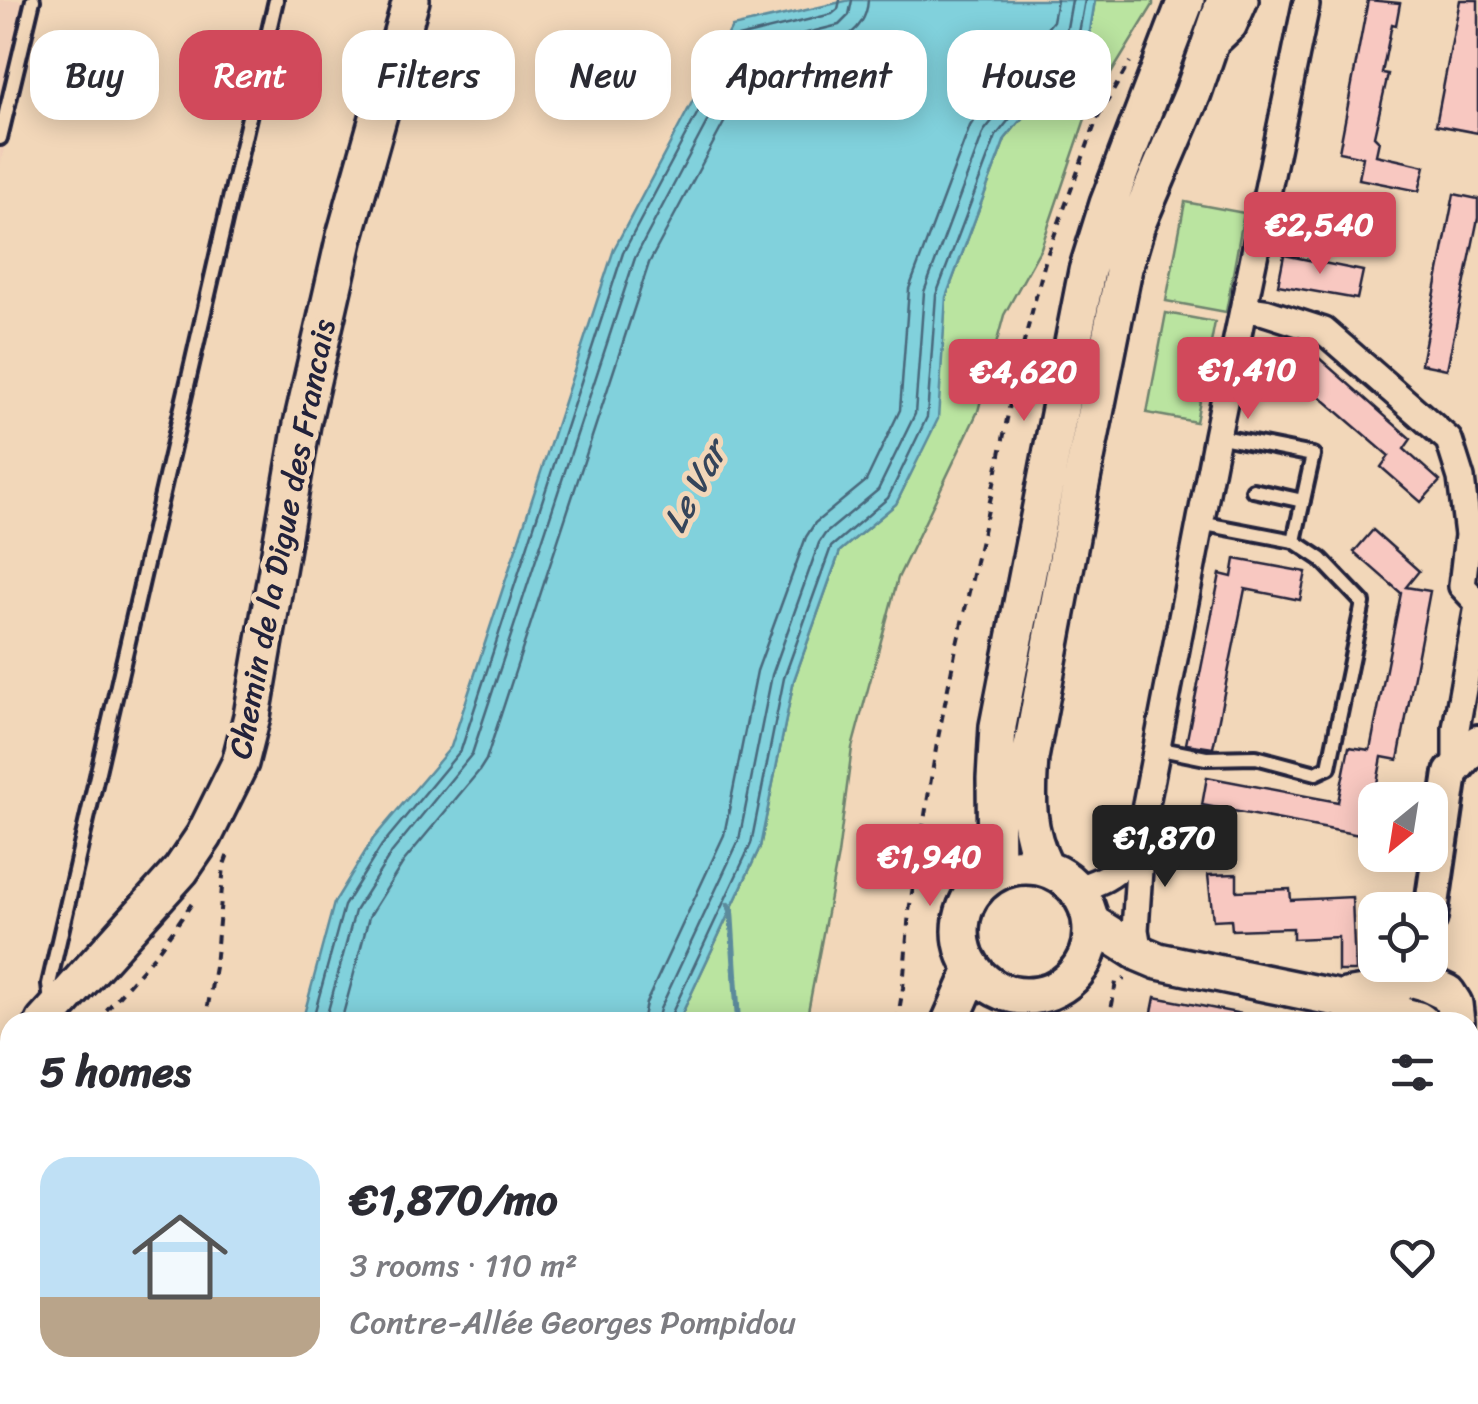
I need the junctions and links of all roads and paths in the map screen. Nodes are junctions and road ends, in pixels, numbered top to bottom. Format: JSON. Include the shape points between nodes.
{"nodes":[{"id":1,"x":33,"y":0,"type":"edge"},
{"id":2,"x":276,"y":0,"type":"edge"},
{"id":3,"x":411,"y":0,"type":"edge"},
{"id":4,"x":1186,"y":0,"type":"edge"},
{"id":5,"x":1224,"y":0,"type":"edge"},
{"id":6,"x":1245,"y":0,"type":"edge"},
{"id":7,"x":1306,"y":5,"type":"dead end"},
{"id":8,"x":1208,"y":49,"type":"junction"},
{"id":9,"x":1134,"y":54,"type":"dead end"},
{"id":10,"x":6,"y":86,"type":"edge"},
{"id":11,"x":0,"y":138,"type":"edge"},
{"id":12,"x":1244,"y":310,"type":"junction"},
{"id":13,"x":1217,"y":436,"type":"junction"},
{"id":14,"x":1253,"y":490,"type":"dead end"},
{"id":15,"x":1302,"y":502,"type":"junction"},
{"id":16,"x":1200,"y":523,"type":"junction"},
{"id":17,"x":1294,"y":541,"type":"junction"},
{"id":18,"x":1478,"y":605,"type":"edge"},
{"id":19,"x":1463,"y":697,"type":"junction"},
{"id":20,"x":1478,"y":728,"type":"edge"},
{"id":21,"x":1156,"y":748,"type":"junction"},
{"id":22,"x":1467,"y":754,"type":"edge"},
{"id":23,"x":1141,"y":830,"type":"junction"},
{"id":24,"x":224,"y":864,"type":"dead end"},
{"id":25,"x":1045,"y":868,"type":"junction"},
{"id":26,"x":996,"y":873,"type":"junction"},
{"id":27,"x":212,"y":875,"type":"dead end"},
{"id":28,"x":1076,"y":889,"type":"junction"},
{"id":29,"x":202,"y":890,"type":"dead end"},
{"id":30,"x":1434,"y":892,"type":"edge"},
{"id":31,"x":220,"y":917,"type":"dead end"},
{"id":32,"x":1092,"y":924,"type":"junction"},
{"id":33,"x":1149,"y":957,"type":"junction"},
{"id":34,"x":973,"y":970,"type":"junction"},
{"id":35,"x":1079,"y":970,"type":"junction"},
{"id":36,"x":1398,"y":982,"type":"edge"},
{"id":37,"x":1414,"y":982,"type":"edge"},
{"id":38,"x":1428,"y":982,"type":"edge"},
{"id":39,"x":1337,"y":998,"type":"junction"},
{"id":40,"x":1011,"y":1010,"type":"edge"},
{"id":41,"x":1454,"y":1011,"type":"edge"},
{"id":42,"x":48,"y":1012,"type":"edge"},
{"id":43,"x":53,"y":1012,"type":"edge"},
{"id":44,"x":105,"y":1012,"type":"edge"},
{"id":45,"x":207,"y":1012,"type":"edge"},
{"id":46,"x":899,"y":1012,"type":"edge"},
{"id":47,"x":954,"y":1012,"type":"edge"},
{"id":48,"x":1111,"y":1012,"type":"edge"},
{"id":49,"x":1388,"y":1012,"type":"edge"},
{"id":50,"x":1419,"y":1012,"type":"edge"}],
"edges":[{"from":1,"to":10,"type":"lane"},
{"from":2,"to":42,"type":"lane","via":[[49,984]]},
{"from":3,"to":43,"type":"main road","name":"Chemin de la Digue des Francais","via":[[345,236],[302,424],[240,764],[182,870]]},
{"from":4,"to":26,"type":"main road","via":[[1087,271],[998,726]]},
{"from":5,"to":8,"type":"main road"},
{"from":6,"to":8,"type":"street","via":[[1233,27]]},
{"from":7,"to":12,"type":"street"},
{"from":8,"to":25,"type":"main road","via":[[1138,224],[1109,342],[1030,758],[1029,823]]},
{"from":9,"to":46,"type":"path","via":[[1097,119],[1046,258],[1016,373],[937,743]]},
{"from":10,"to":11,"type":"lane"},
{"from":12,"to":13,"type":"street"},
{"from":12,"to":18,"type":"street","via":[[1324,331],[1449,440],[1468,535],[1462,586]]},
{"from":13,"to":15,"type":"lane","via":[[1313,456]]},
{"from":13,"to":16,"type":"street"},
{"from":14,"to":15,"type":"lane"},
{"from":15,"to":17,"type":"lane"},
{"from":16,"to":17,"type":"lane"},
{"from":16,"to":21,"type":"street"},
{"from":17,"to":21,"type":"lane","via":[[1321,558],[1363,603],[1329,767],[1316,773],[1256,758]]},
{"from":18,"to":19,"type":"street"},
{"from":19,"to":20,"type":"street"},
{"from":19,"to":22,"type":"street","via":[[1456,728]]},
{"from":21,"to":23,"type":"street"},
{"from":22,"to":30,"type":"street","via":[[1451,774]]},
{"from":23,"to":28,"type":"street","via":[[1129,860],[1115,873]]},
{"from":23,"to":33,"type":"street","via":[[1135,930]]},
{"from":24,"to":27,"type":"path"},
{"from":25,"to":26,"type":"main road"},
{"from":25,"to":28,"type":"main road"},
{"from":26,"to":34,"type":"main road","via":[[968,899],[962,916],[960,935]]},
{"from":28,"to":32,"type":"main road"},
{"from":29,"to":44,"type":"path"},
{"from":31,"to":45,"type":"path"},
{"from":32,"to":33,"type":"main road"},
{"from":32,"to":35,"type":"main road"},
{"from":33,"to":35,"type":"main road"},
{"from":33,"to":39,"type":"main road"},
{"from":33,"to":48,"type":"path","via":[[1154,977],[1116,982]]},
{"from":34,"to":40,"type":"main road","via":[[1004,993]]},
{"from":34,"to":47,"type":"main road"},
{"from":35,"to":40,"type":"main road","via":[[1054,991]]},
{"from":36,"to":39,"type":"main road"},
{"from":37,"to":50,"type":"main road"},
{"from":38,"to":41,"type":"main road","via":[[1448,994]]},
{"from":39,"to":49,"type":"main road"}]}
